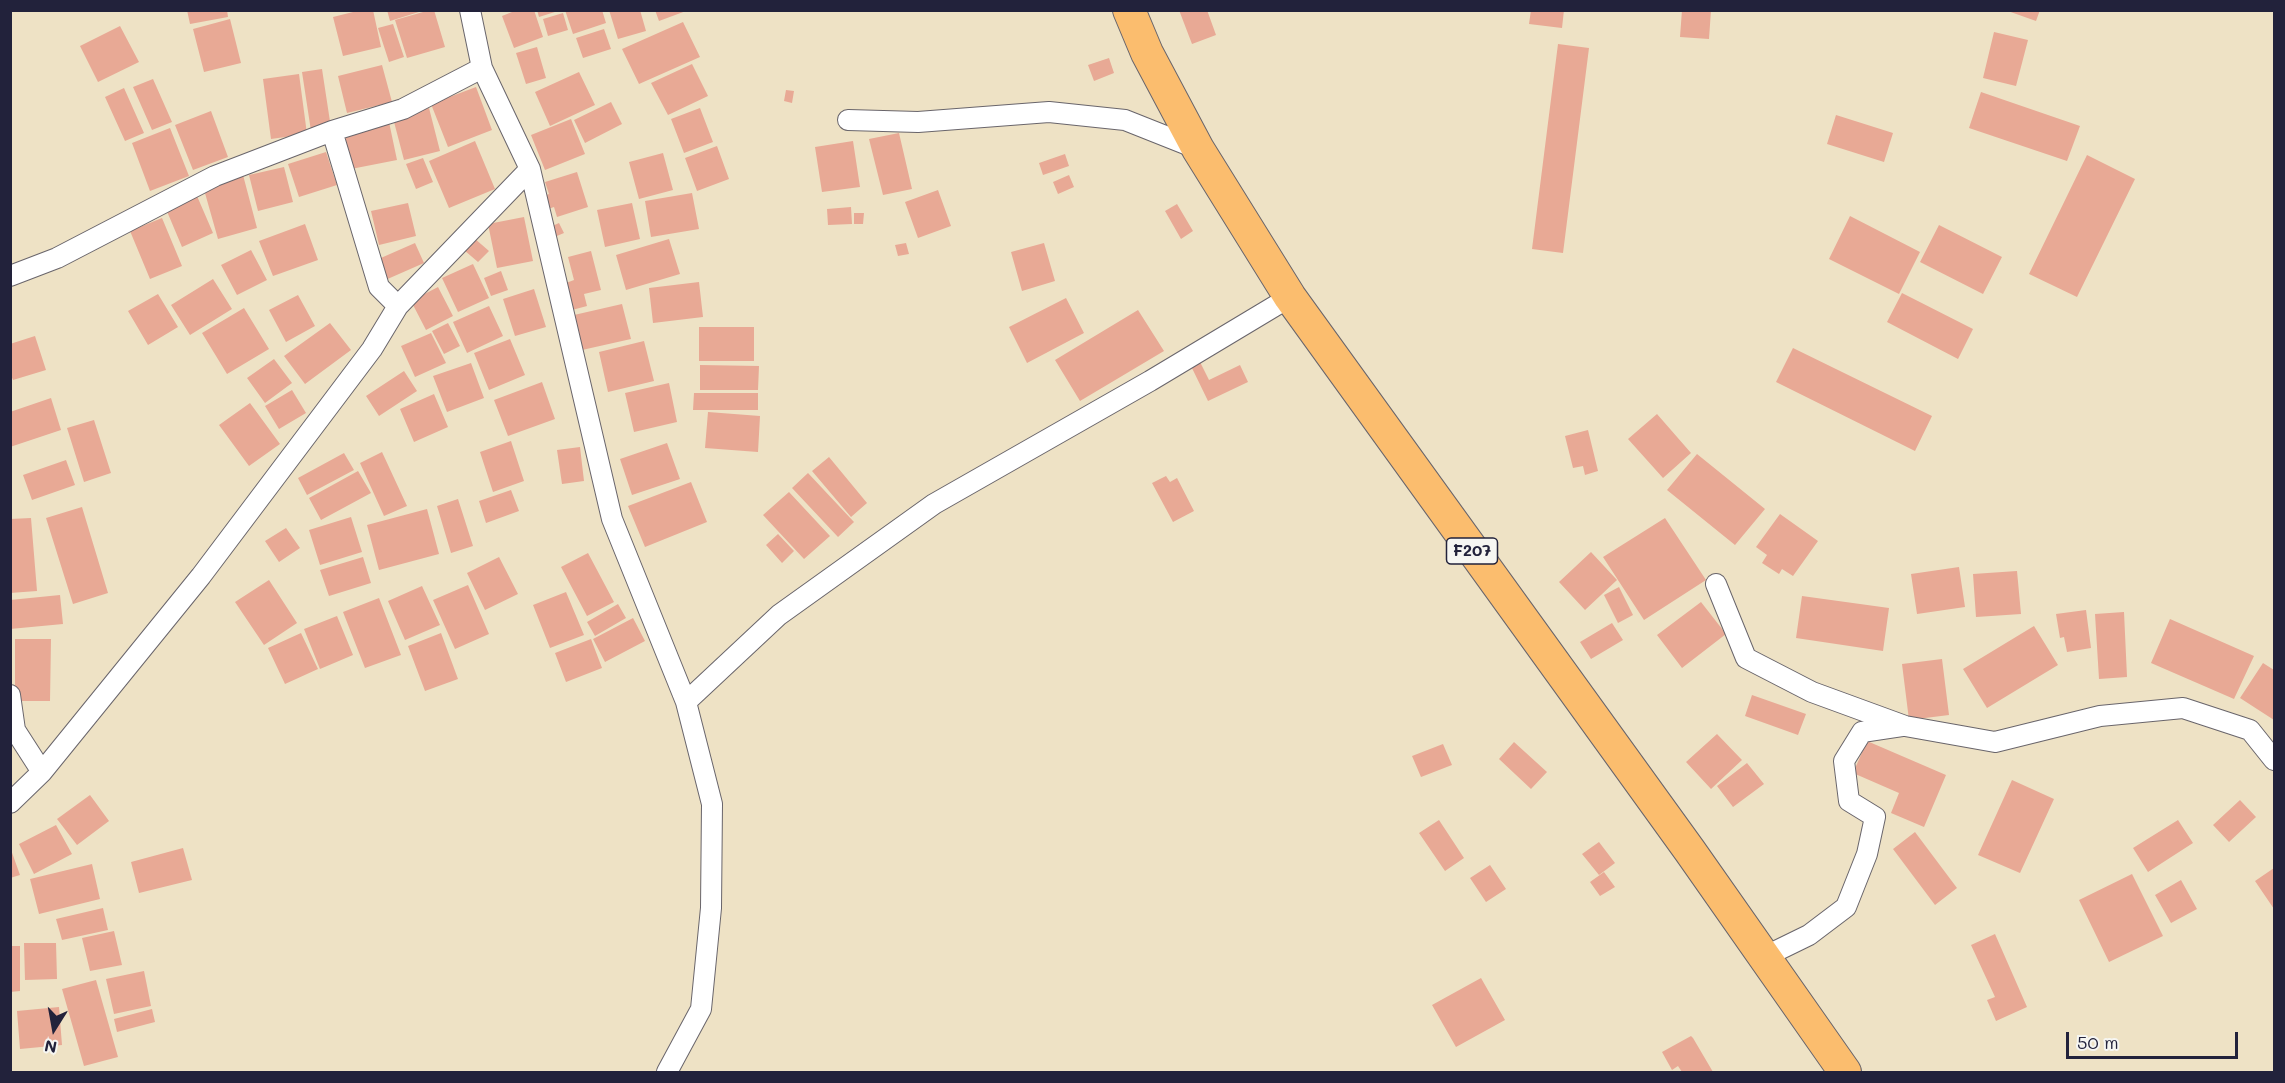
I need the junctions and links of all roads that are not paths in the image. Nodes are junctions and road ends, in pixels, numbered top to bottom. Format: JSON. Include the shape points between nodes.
{"nodes":[{"id":1,"x":470,"y":10,"type":"edge"},
{"id":2,"x":1129,"y":10,"type":"edge"},
{"id":3,"x":482,"y":68,"type":"junction"},
{"id":4,"x":848,"y":120,"type":"dead end"},
{"id":5,"x":332,"y":131,"type":"junction"},
{"id":6,"x":1198,"y":149,"type":"junction"},
{"id":7,"x":530,"y":169,"type":"junction"},
{"id":8,"x":10,"y":276,"type":"edge"},
{"id":9,"x":1290,"y":297,"type":"junction"},
{"id":10,"x":399,"y":306,"type":"junction"},
{"id":11,"x":1716,"y":584,"type":"dead end"},
{"id":12,"x":10,"y":695,"type":"edge"},
{"id":13,"x":686,"y":702,"type":"junction"},
{"id":14,"x":1905,"y":726,"type":"junction"},
{"id":15,"x":2274,"y":760,"type":"edge"},
{"id":16,"x":42,"y":772,"type":"junction"},
{"id":17,"x":10,"y":803,"type":"edge"},
{"id":18,"x":1766,"y":956,"type":"junction"},
{"id":19,"x":667,"y":1072,"type":"edge"},
{"id":20,"x":1845,"y":1072,"type":"edge"}],
"edges":[{"from":1,"to":3,"type":"street"},
{"from":2,"to":6,"type":"main road","number":"F207"},
{"from":3,"to":5,"type":"street","via":[[403,109]]},
{"from":3,"to":7,"type":"street"},
{"from":4,"to":6,"type":"street","via":[[918,122],[1049,112],[1125,120]]},
{"from":5,"to":8,"type":"street","via":[[215,176],[57,258]]},
{"from":5,"to":10,"type":"street","via":[[379,287]]},
{"from":6,"to":9,"type":"main road","number":"F207"},
{"from":7,"to":10,"type":"street"},
{"from":7,"to":13,"type":"street","via":[[612,519]]},
{"from":9,"to":13,"type":"street","via":[[934,504],[778,615]]},
{"from":9,"to":18,"type":"main road","number":"F207"},
{"from":10,"to":16,"type":"street","via":[[372,349],[201,576]]},
{"from":11,"to":14,"type":"street","via":[[1746,658],[1812,692]]},
{"from":12,"to":16,"type":"street","via":[[15,730]]},
{"from":13,"to":19,"type":"street","via":[[712,804],[711,908],[701,1009]]},
{"from":14,"to":15,"type":"street","via":[[1995,742],[2100,716],[2183,708],[2250,730]]},
{"from":14,"to":18,"type":"street","via":[[1862,732],[1844,761],[1849,801],[1875,817],[1867,854],[1846,907],[1809,935]]},
{"from":16,"to":17,"type":"street"},
{"from":18,"to":20,"type":"main road","number":"F207"}]}
